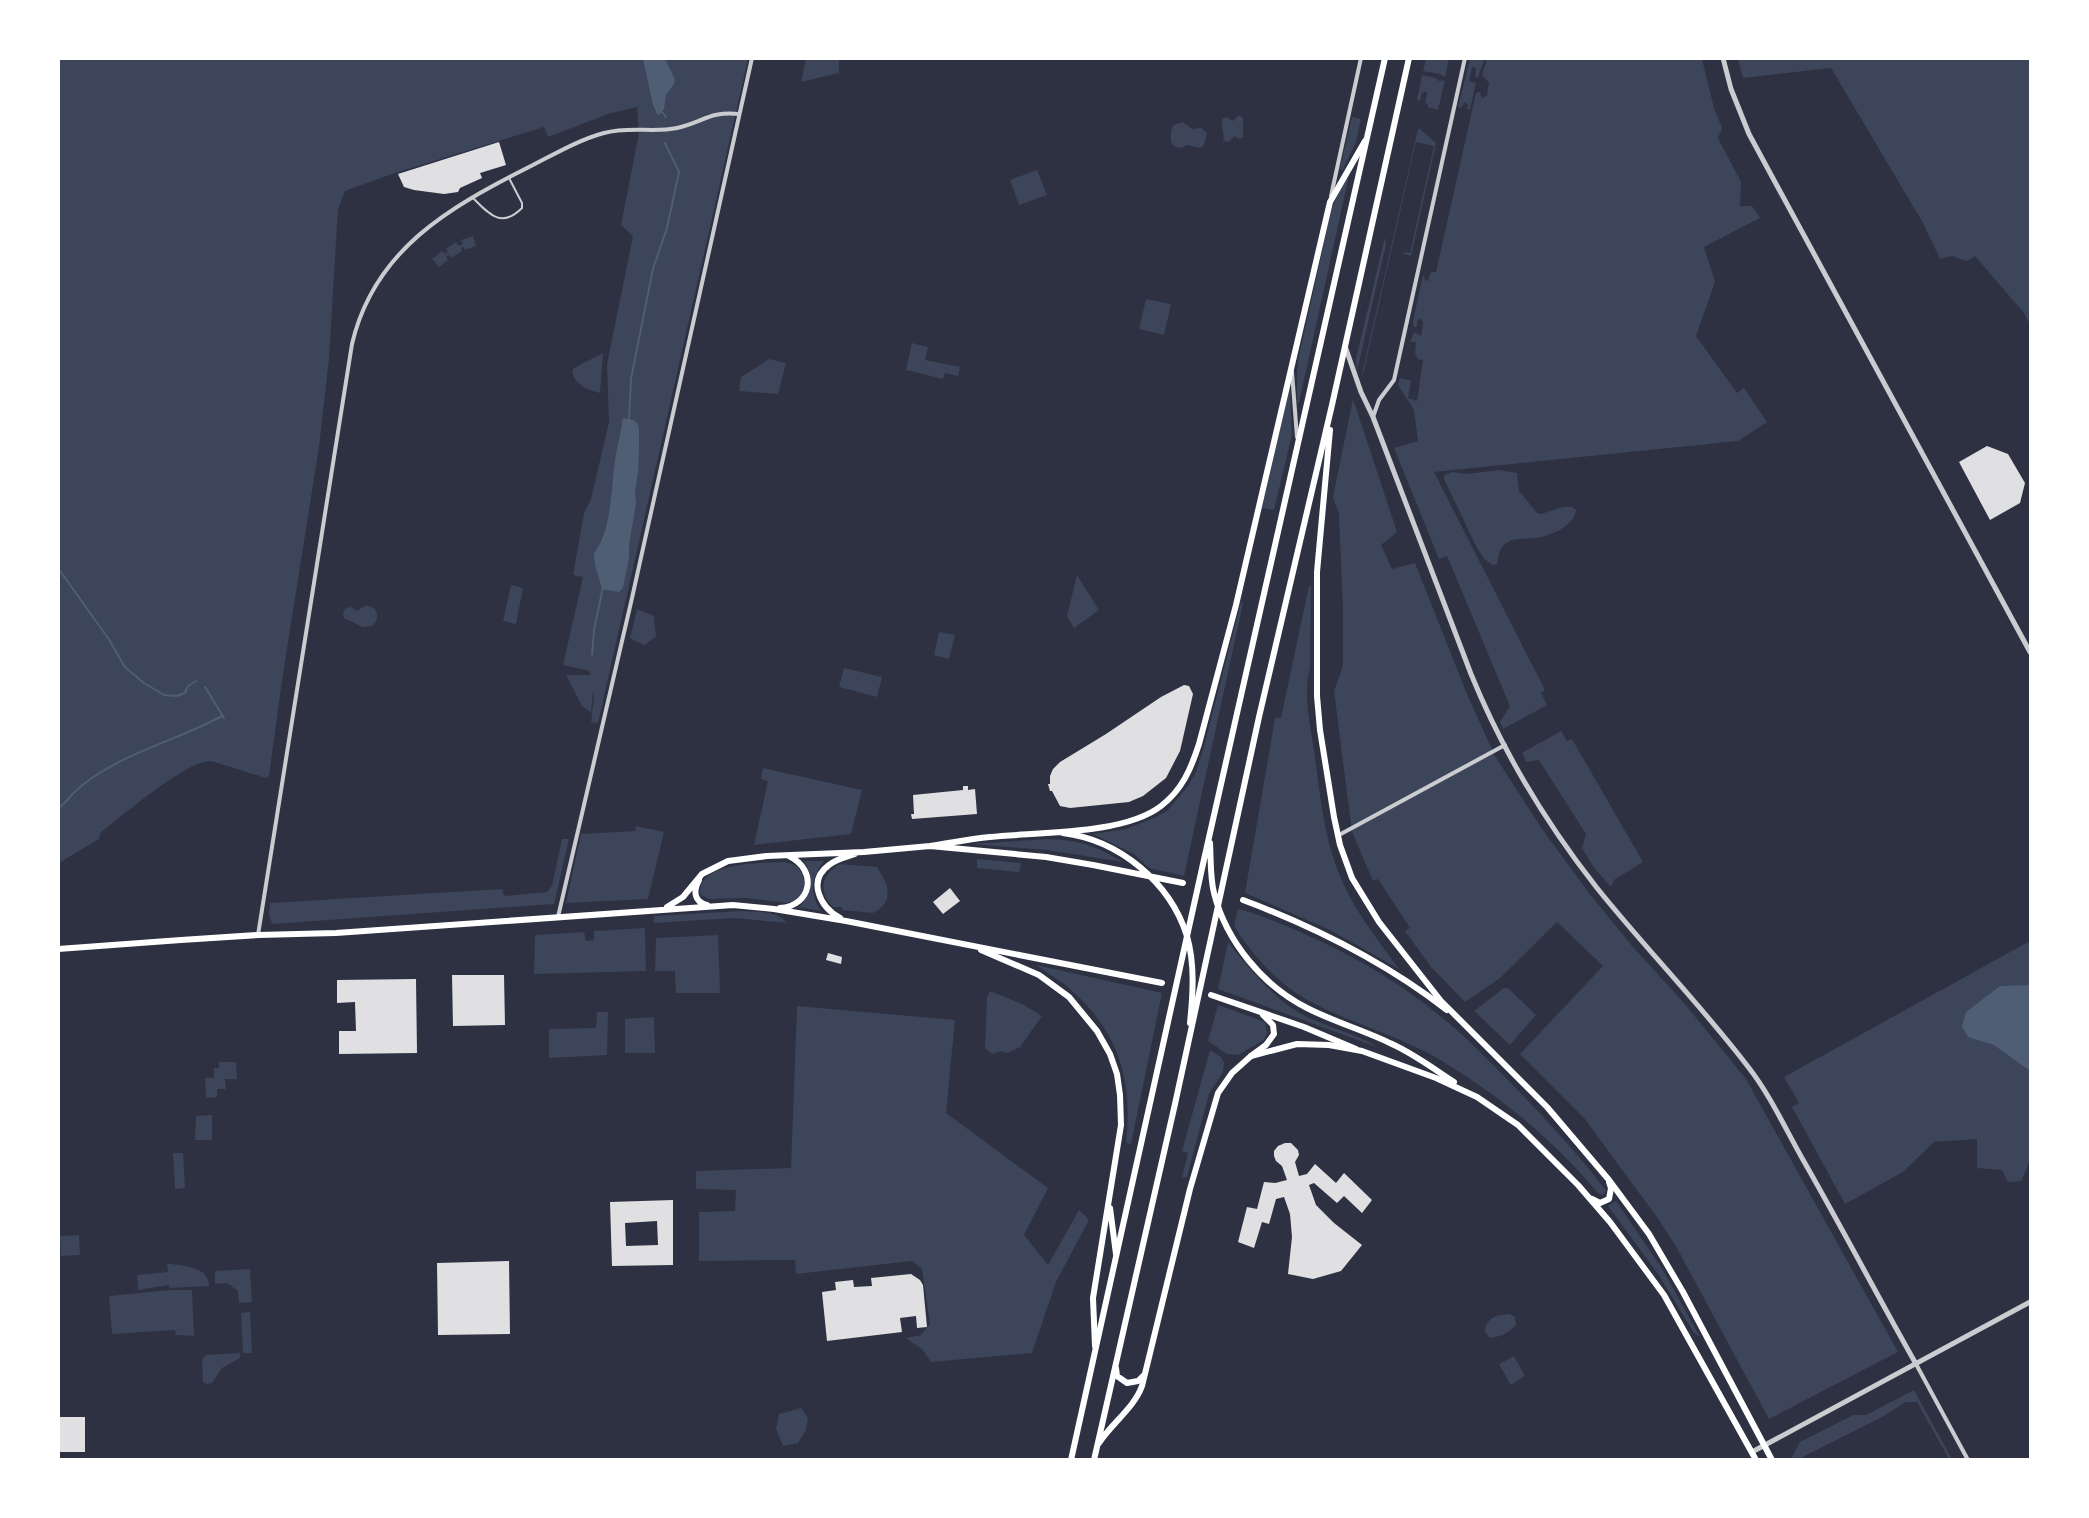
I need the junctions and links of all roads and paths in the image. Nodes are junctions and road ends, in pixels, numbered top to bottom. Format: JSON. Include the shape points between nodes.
{"nodes":[{"id":1,"x":752,"y":58,"type":"edge"},
{"id":2,"x":1361,"y":58,"type":"edge"},
{"id":3,"x":1385,"y":58,"type":"edge"},
{"id":4,"x":1409,"y":58,"type":"edge"},
{"id":5,"x":1465,"y":58,"type":"edge"},
{"id":6,"x":1723,"y":58,"type":"edge"},
{"id":7,"x":739,"y":114,"type":"junction"},
{"id":8,"x":1368,"y":136,"type":"junction"},
{"id":9,"x":509,"y":178,"type":"junction"},
{"id":10,"x":473,"y":198,"type":"junction"},
{"id":11,"x":1330,"y":202,"type":"junction"},
{"id":12,"x":1345,"y":346,"type":"junction"},
{"id":13,"x":1292,"y":366,"type":"junction"},
{"id":14,"x":1332,"y":405,"type":"junction"},
{"id":15,"x":1373,"y":417,"type":"junction"},
{"id":16,"x":1298,"y":443,"type":"junction"},
{"id":17,"x":2031,"y":652,"type":"edge"},
{"id":18,"x":1505,"y":745,"type":"junction"},
{"id":19,"x":1210,"y":831,"type":"junction"},
{"id":20,"x":1045,"y":833,"type":"junction"},
{"id":21,"x":1338,"y":836,"type":"junction"},
{"id":22,"x":930,"y":846,"type":"junction"},
{"id":23,"x":864,"y":852,"type":"junction"},
{"id":24,"x":786,"y":855,"type":"junction"},
{"id":25,"x":708,"y":870,"type":"junction"},
{"id":26,"x":1183,"y":884,"type":"dead end"},
{"id":27,"x":1243,"y":900,"type":"dead end"},
{"id":28,"x":714,"y":905,"type":"junction"},
{"id":29,"x":660,"y":909,"type":"junction"},
{"id":30,"x":774,"y":909,"type":"junction"},
{"id":31,"x":558,"y":917,"type":"junction"},
{"id":32,"x":846,"y":921,"type":"junction"},
{"id":33,"x":258,"y":935,"type":"junction"},
{"id":34,"x":973,"y":946,"type":"junction"},
{"id":35,"x":58,"y":950,"type":"edge"},
{"id":36,"x":1162,"y":983,"type":"dead end"},
{"id":37,"x":1210,"y":995,"type":"dead end"},
{"id":38,"x":1254,"y":1010,"type":"junction"},
{"id":39,"x":1455,"y":1016,"type":"junction"},
{"id":40,"x":1189,"y":1038,"type":"junction"},
{"id":41,"x":1362,"y":1051,"type":"junction"},
{"id":42,"x":1251,"y":1056,"type":"junction"},
{"id":43,"x":1478,"y":1097,"type":"junction"},
{"id":44,"x":1609,"y":1180,"type":"junction"},
{"id":45,"x":1589,"y":1197,"type":"junction"},
{"id":46,"x":1109,"y":1201,"type":"junction"},
{"id":47,"x":1116,"y":1257,"type":"junction"},
{"id":48,"x":2031,"y":1302,"type":"edge"},
{"id":49,"x":1096,"y":1350,"type":"junction"},
{"id":50,"x":1116,"y":1364,"type":"junction"},
{"id":51,"x":1916,"y":1364,"type":"junction"},
{"id":52,"x":1145,"y":1372,"type":"junction"},
{"id":53,"x":1765,"y":1446,"type":"junction"},
{"id":54,"x":1096,"y":1448,"type":"junction"},
{"id":55,"x":1752,"y":1452,"type":"junction"},
{"id":56,"x":1071,"y":1460,"type":"edge"},
{"id":57,"x":1094,"y":1460,"type":"edge"},
{"id":58,"x":1756,"y":1460,"type":"edge"},
{"id":59,"x":1772,"y":1460,"type":"edge"},
{"id":60,"x":1968,"y":1460,"type":"edge"}],
"edges":[{"from":1,"to":7,"type":"street"},
{"from":2,"to":11,"type":"street"},
{"from":3,"to":8,"type":"main road"},
{"from":4,"to":12,"type":"main road"},
{"from":5,"to":15,"type":"street","via":[[1394,380],[1378,400]]},
{"from":6,"to":17,"type":"street","via":[[1743,120],[1769,173]]},
{"from":7,"to":9,"type":"street","via":[[709,115],[677,128],[604,133]]},
{"from":7,"to":31,"type":"street"},
{"from":8,"to":11,"type":"main road"},
{"from":8,"to":16,"type":"main road"},
{"from":9,"to":10,"type":"street"},
{"from":9,"to":10,"type":"lane","via":[[522,203],[522,208],[511,217],[494,217]]},
{"from":10,"to":33,"type":"street","via":[[438,218],[393,261],[376,283],[356,326]]},
{"from":11,"to":13,"type":"main road"},
{"from":12,"to":14,"type":"main road"},
{"from":12,"to":15,"type":"street"},
{"from":13,"to":16,"type":"street"},
{"from":13,"to":20,"type":"main road","via":[[1236,605],[1189,772],[1170,798],[1144,816],[1114,825]]},
{"from":14,"to":21,"type":"main road","via":[[1318,545],[1317,681],[1320,730]]},
{"from":14,"to":40,"type":"main road"},
{"from":15,"to":18,"type":"street","via":[[1475,682]]},
{"from":16,"to":19,"type":"main road"},
{"from":18,"to":21,"type":"street"},
{"from":18,"to":51,"type":"street","via":[[1540,806],[1586,873],[1751,1070]]},
{"from":19,"to":43,"type":"main road","via":[[1211,878],[1218,908],[1235,942],[1261,973],[1305,1007],[1398,1047]]},
{"from":19,"to":47,"type":"main road"},
{"from":20,"to":22,"type":"main road"},
{"from":20,"to":40,"type":"main road","via":[[1075,835],[1110,848],[1149,875],[1171,902],[1187,938],[1192,974]]},
{"from":21,"to":39,"type":"main road","via":[[1352,878],[1369,906]]},
{"from":22,"to":23,"type":"main road"},
{"from":22,"to":26,"type":"main road","via":[[1065,860]]},
{"from":23,"to":24,"type":"main road"},
{"from":23,"to":32,"type":"main road","via":[[832,862],[819,878],[823,904]]},
{"from":24,"to":25,"type":"main road","via":[[735,860]]},
{"from":24,"to":30,"type":"main road","via":[[803,867],[807,888],[798,902]]},
{"from":25,"to":28,"type":"main road","via":[[700,878],[695,894],[702,903]]},
{"from":25,"to":29,"type":"main road","via":[[676,903]]},
{"from":27,"to":39,"type":"main road","via":[[1351,948]]},
{"from":28,"to":29,"type":"main road"},
{"from":28,"to":30,"type":"main road"},
{"from":29,"to":31,"type":"main road"},
{"from":30,"to":32,"type":"main road"},
{"from":31,"to":33,"type":"main road"},
{"from":32,"to":34,"type":"main road"},
{"from":33,"to":35,"type":"main road"},
{"from":34,"to":36,"type":"main road"},
{"from":34,"to":46,"type":"main road","via":[[1039,975],[1060,989],[1084,1013],[1104,1043],[1118,1074],[1121,1110]]},
{"from":37,"to":38,"type":"main road"},
{"from":38,"to":41,"type":"main road"},
{"from":38,"to":42,"type":"main road","via":[[1275,1029],[1266,1045]]},
{"from":39,"to":44,"type":"main road","via":[[1547,1107]]},
{"from":40,"to":50,"type":"main road"},
{"from":41,"to":42,"type":"main road","via":[[1297,1044]]},
{"from":41,"to":43,"type":"main road"},
{"from":42,"to":52,"type":"main road","via":[[1232,1073],[1213,1106]]},
{"from":43,"to":45,"type":"main road","via":[[1518,1125]]},
{"from":44,"to":45,"type":"main road","via":[[1609,1199],[1600,1203]]},
{"from":44,"to":53,"type":"main road","via":[[1649,1233]]},
{"from":45,"to":55,"type":"main road","via":[[1664,1295]]},
{"from":46,"to":47,"type":"main road"},
{"from":46,"to":49,"type":"main road","via":[[1093,1298]]},
{"from":47,"to":49,"type":"main road"},
{"from":48,"to":51,"type":"street"},
{"from":49,"to":56,"type":"main road"},
{"from":50,"to":52,"type":"main road","via":[[1117,1376],[1127,1383],[1138,1381]]},
{"from":50,"to":54,"type":"main road"},
{"from":51,"to":53,"type":"street"},
{"from":51,"to":60,"type":"street"},
{"from":52,"to":54,"type":"main road","via":[[1137,1397]]},
{"from":53,"to":55,"type":"street"},
{"from":53,"to":59,"type":"main road"},
{"from":54,"to":57,"type":"main road"},
{"from":55,"to":58,"type":"main road"}]}
